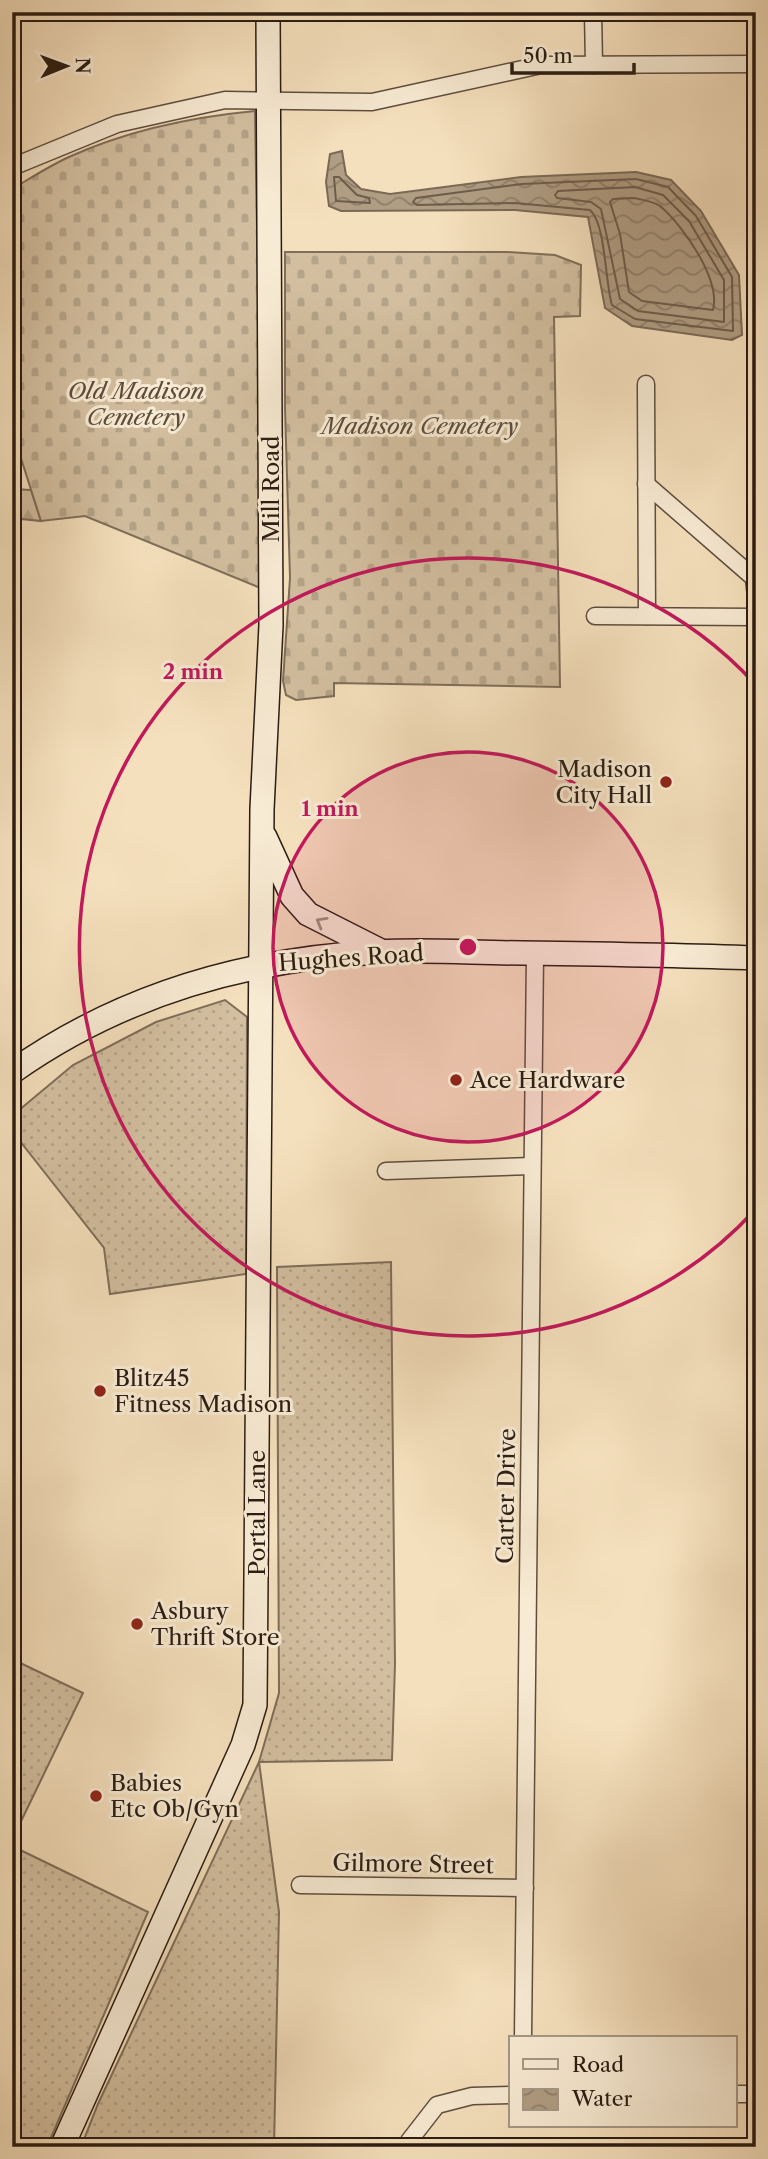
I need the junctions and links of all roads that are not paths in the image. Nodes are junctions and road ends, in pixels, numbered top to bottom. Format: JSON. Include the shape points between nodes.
{"nodes":[{"id":1,"x":268,"y":12,"type":"edge"},
{"id":2,"x":593,"y":12,"type":"edge"},
{"id":3,"x":756,"y":64,"type":"edge"},
{"id":4,"x":593,"y":65,"type":"junction"},
{"id":5,"x":268,"y":99,"type":"junction"},
{"id":6,"x":12,"y":167,"type":"edge"},
{"id":7,"x":646,"y":384,"type":"dead end"},
{"id":8,"x":646,"y":484,"type":"junction"},
{"id":9,"x":756,"y":597,"type":"edge"},
{"id":10,"x":595,"y":616,"type":"dead end"},
{"id":11,"x":647,"y":616,"type":"junction"},
{"id":12,"x":756,"y":617,"type":"edge"},
{"id":13,"x":262,"y":830,"type":"junction"},
{"id":14,"x":382,"y":951,"type":"junction"},
{"id":15,"x":535,"y":954,"type":"junction"},
{"id":16,"x":756,"y":958,"type":"edge"},
{"id":17,"x":260,"y":965,"type":"junction"},
{"id":18,"x":12,"y":1072,"type":"edge"},
{"id":19,"x":532,"y":1166,"type":"junction"},
{"id":20,"x":386,"y":1171,"type":"dead end"},
{"id":21,"x":300,"y":1885,"type":"dead end"},
{"id":22,"x":525,"y":1888,"type":"junction"},
{"id":23,"x":523,"y":2036,"type":"edge"},
{"id":24,"x":736,"y":2094,"type":"edge"},
{"id":25,"x":756,"y":2094,"type":"edge"},
{"id":26,"x":509,"y":2095,"type":"edge"},
{"id":27,"x":62,"y":2147,"type":"edge"},
{"id":28,"x":409,"y":2147,"type":"edge"}],
"edges":[{"from":1,"to":5,"type":"street","name":"Mill Road"},
{"from":2,"to":4,"type":"street"},
{"from":3,"to":4,"type":"street"},
{"from":4,"to":5,"type":"street","via":[[541,65],[372,102]]},
{"from":5,"to":6,"type":"street","via":[[225,100],[117,124]]},
{"from":5,"to":13,"type":"street","name":"Mill Road","via":[[271,625]]},
{"from":7,"to":8,"type":"street"},
{"from":8,"to":9,"type":"street","via":[[754,578]]},
{"from":8,"to":11,"type":"street"},
{"from":10,"to":11,"type":"street"},
{"from":11,"to":12,"type":"street"},
{"from":14,"to":13,"type":"street","one_way":true,"via":[[308,914],[292,897]]},
{"from":13,"to":17,"type":"street","name":"Mill Road"},
{"from":14,"to":15,"type":"street","name":"Hughes Road"},
{"from":14,"to":17,"type":"street","name":"Hughes Road"},
{"from":15,"to":16,"type":"street","name":"Hughes Road"},
{"from":15,"to":19,"type":"street","name":"Carter Drive"},
{"from":17,"to":18,"type":"street","name":"Hughes Road","via":[[135,1002],[89,1024]]},
{"from":17,"to":27,"type":"street","name":"Portal Lane","via":[[255,1705],[243,1745]]},
{"from":19,"to":20,"type":"street"},
{"from":19,"to":22,"type":"street","name":"Carter Drive"},
{"from":21,"to":22,"type":"street","name":"Gilmore Street"},
{"from":22,"to":23,"type":"street","name":"Carter Drive"},
{"from":24,"to":25,"type":"street"},
{"from":26,"to":28,"type":"street","via":[[472,2096],[437,2105]]}]}
